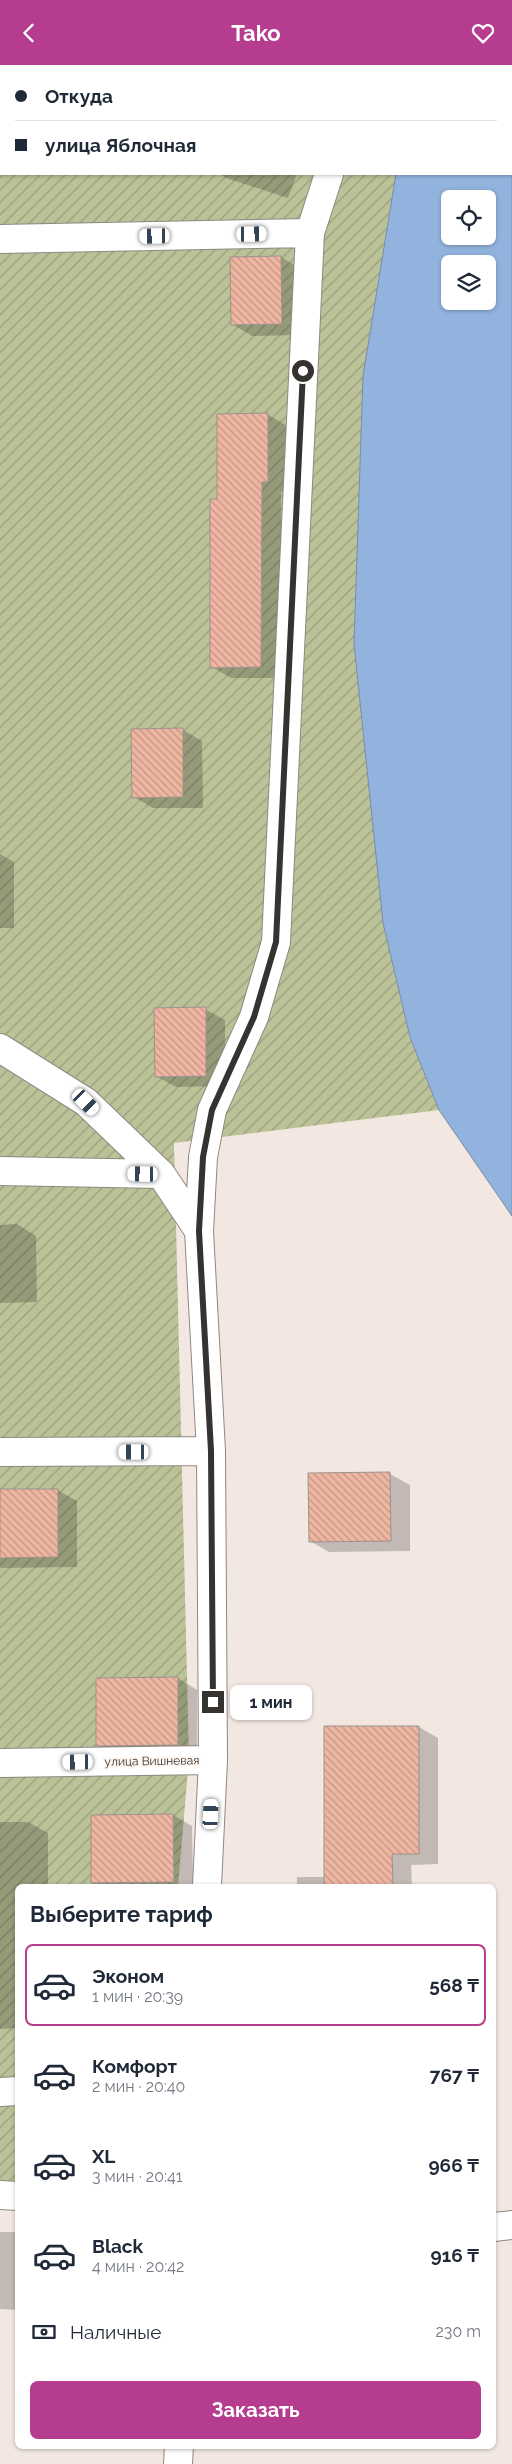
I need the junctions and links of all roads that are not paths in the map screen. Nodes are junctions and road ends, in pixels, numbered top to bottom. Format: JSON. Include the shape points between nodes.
{"nodes":[{"id":1,"x":329,"y":175,"type":"edge"},
{"id":2,"x":310,"y":233,"type":"junction"},
{"id":3,"x":0,"y":239,"type":"edge"},
{"id":4,"x":0,"y":1049,"type":"edge"},
{"id":5,"x":0,"y":1171,"type":"edge"},
{"id":6,"x":161,"y":1174,"type":"junction"},
{"id":7,"x":199,"y":1231,"type":"junction"},
{"id":8,"x":211,"y":1451,"type":"junction"},
{"id":9,"x":0,"y":1452,"type":"edge"},
{"id":10,"x":213,"y":1760,"type":"junction"},
{"id":11,"x":0,"y":1763,"type":"edge"},
{"id":12,"x":208,"y":1884,"type":"edge"},
{"id":13,"x":15,"y":2091,"type":"edge"},
{"id":14,"x":0,"y":2092,"type":"edge"},
{"id":15,"x":0,"y":2195,"type":"edge"},
{"id":16,"x":15,"y":2196,"type":"edge"},
{"id":17,"x":512,"y":2225,"type":"edge"},
{"id":18,"x":496,"y":2227,"type":"edge"},
{"id":19,"x":179,"y":2449,"type":"edge"},
{"id":20,"x":178,"y":2464,"type":"edge"}],
"edges":[{"from":1,"to":2,"type":"street"},
{"from":2,"to":3,"type":"street"},
{"from":2,"to":7,"type":"street","via":[[276,942],[254,1017],[212,1110],[203,1157]]},
{"from":4,"to":6,"type":"street","via":[[86,1102]]},
{"from":5,"to":6,"type":"street"},
{"from":6,"to":7,"type":"street"},
{"from":7,"to":8,"type":"street"},
{"from":8,"to":9,"type":"street"},
{"from":8,"to":10,"type":"street"},
{"from":10,"to":11,"type":"street","name":"улица Вишневая"},
{"from":10,"to":12,"type":"street"},
{"from":13,"to":14,"type":"street"},
{"from":15,"to":16,"type":"street"},
{"from":17,"to":18,"type":"street"},
{"from":19,"to":20,"type":"street"}]}
